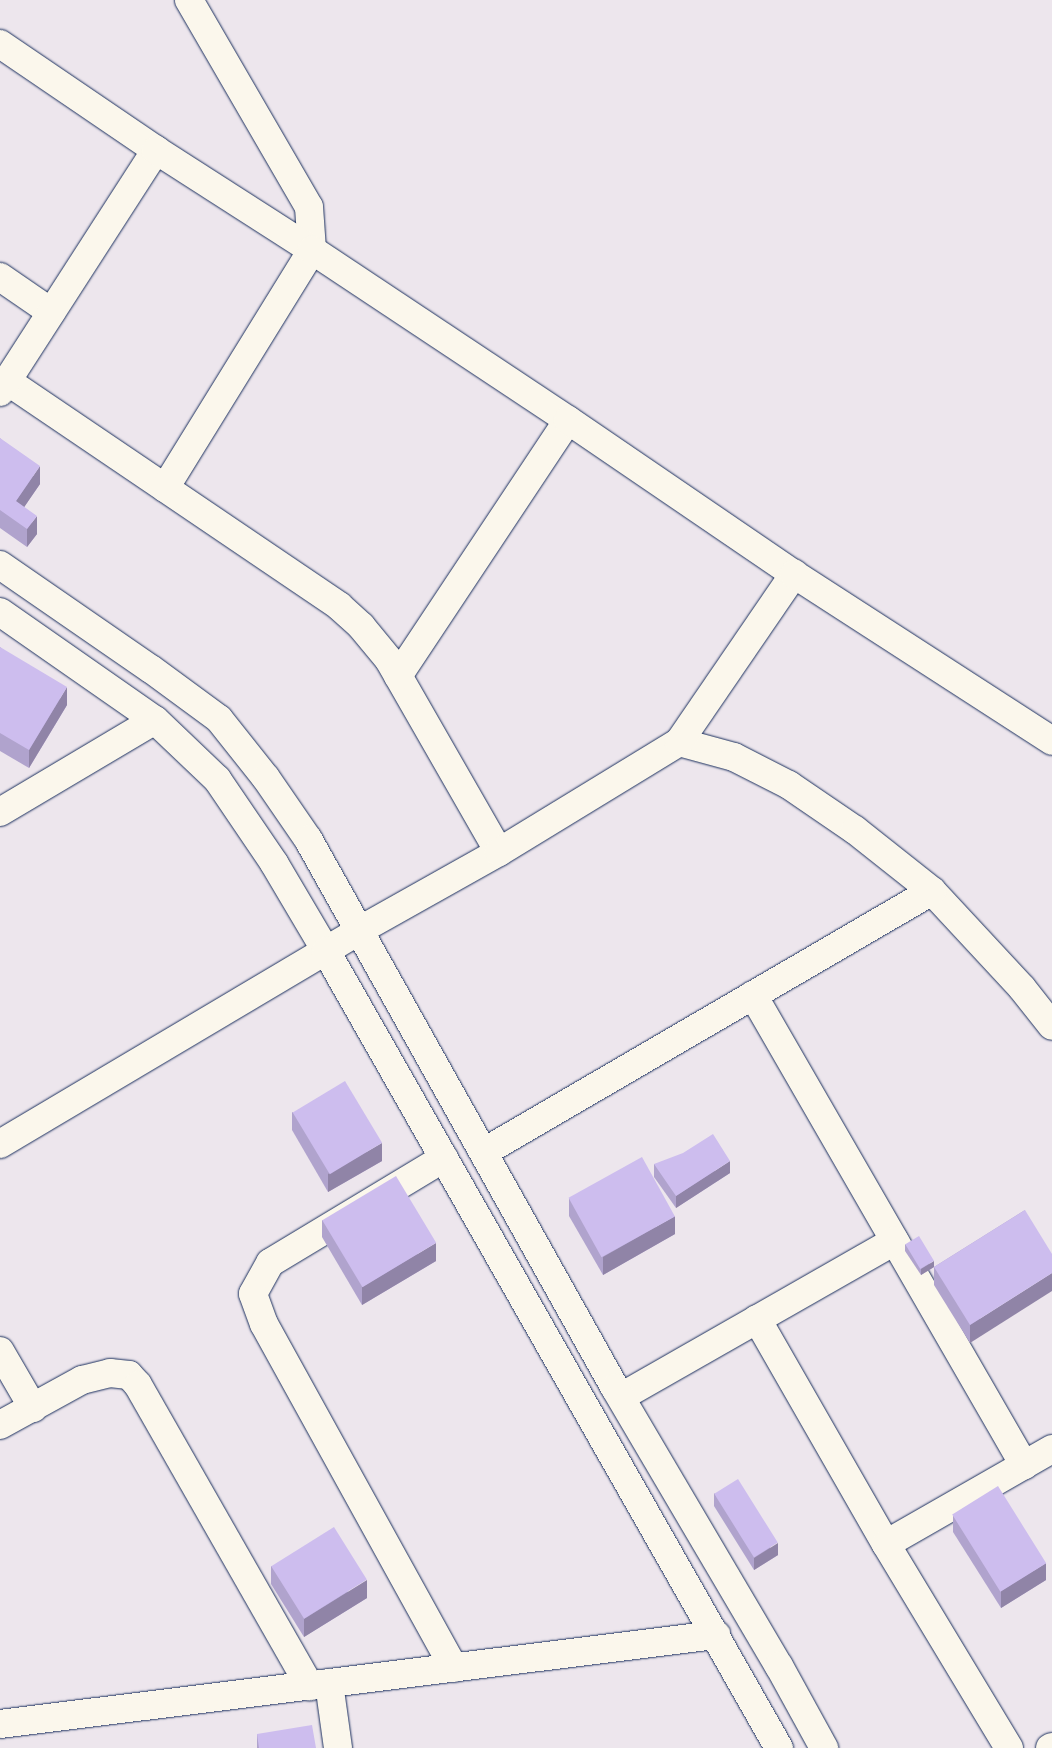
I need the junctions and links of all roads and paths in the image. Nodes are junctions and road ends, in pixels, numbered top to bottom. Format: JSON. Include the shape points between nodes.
{"nodes":[{"id":1,"x":189,"y":0,"type":"edge"},
{"id":2,"x":0,"y":44,"type":"edge"},
{"id":3,"x":156,"y":150,"type":"junction"},
{"id":4,"x":312,"y":250,"type":"junction"},
{"id":5,"x":0,"y":277,"type":"edge"},
{"id":6,"x":51,"y":312,"type":"junction"},
{"id":7,"x":3,"y":387,"type":"edge"},
{"id":8,"x":568,"y":420,"type":"junction"},
{"id":9,"x":165,"y":488,"type":"junction"},
{"id":10,"x":0,"y":565,"type":"edge"},
{"id":11,"x":794,"y":574,"type":"junction"},
{"id":12,"x":0,"y":612,"type":"edge"},
{"id":13,"x":398,"y":676,"type":"junction"},
{"id":14,"x":155,"y":720,"type":"junction"},
{"id":15,"x":1052,"y":741,"type":"edge"},
{"id":16,"x":678,"y":742,"type":"junction"},
{"id":17,"x":0,"y":812,"type":"edge"},
{"id":18,"x":499,"y":852,"type":"junction"},
{"id":19,"x":932,"y":891,"type":"junction"},
{"id":20,"x":360,"y":930,"type":"junction"},
{"id":21,"x":326,"y":951,"type":"junction"},
{"id":22,"x":753,"y":995,"type":"junction"},
{"id":23,"x":1052,"y":1026,"type":"edge"},
{"id":24,"x":0,"y":1144,"type":"edge"},
{"id":25,"x":484,"y":1152,"type":"junction"},
{"id":26,"x":444,"y":1158,"type":"junction"},
{"id":27,"x":895,"y":1241,"type":"junction"},
{"id":28,"x":757,"y":1319,"type":"junction"},
{"id":29,"x":0,"y":1351,"type":"edge"},
{"id":30,"x":621,"y":1397,"type":"junction"},
{"id":31,"x":33,"y":1408,"type":"junction"},
{"id":32,"x":0,"y":1426,"type":"edge"},
{"id":33,"x":1052,"y":1449,"type":"edge"},
{"id":34,"x":1024,"y":1465,"type":"junction"},
{"id":35,"x":886,"y":1544,"type":"junction"},
{"id":36,"x":716,"y":1635,"type":"junction"},
{"id":37,"x":454,"y":1668,"type":"junction"},
{"id":38,"x":319,"y":1684,"type":"junction"},
{"id":39,"x":0,"y":1724,"type":"edge"},
{"id":40,"x":338,"y":1748,"type":"edge"},
{"id":41,"x":779,"y":1748,"type":"edge"},
{"id":42,"x":824,"y":1748,"type":"edge"},
{"id":43,"x":1010,"y":1748,"type":"edge"}],
"edges":[{"from":1,"to":4,"type":"street","via":[[309,207]]},
{"from":2,"to":3,"type":"street"},
{"from":3,"to":4,"type":"street"},
{"from":3,"to":6,"type":"street"},
{"from":4,"to":8,"type":"street"},
{"from":4,"to":9,"type":"street"},
{"from":5,"to":6,"type":"street"},
{"from":6,"to":7,"type":"street"},
{"from":7,"to":9,"type":"street"},
{"from":8,"to":11,"type":"street"},
{"from":8,"to":13,"type":"street"},
{"from":9,"to":13,"type":"street","via":[[338,606],[362,626]]},
{"from":10,"to":20,"type":"street","via":[[219,719],[266,778],[308,839]]},
{"from":11,"to":15,"type":"street"},
{"from":11,"to":16,"type":"street"},
{"from":12,"to":14,"type":"street"},
{"from":13,"to":18,"type":"street"},
{"from":14,"to":17,"type":"street"},
{"from":14,"to":21,"type":"street","via":[[217,779],[274,863]]},
{"from":16,"to":18,"type":"street"},
{"from":16,"to":19,"type":"street","via":[[734,757],[789,785],[855,830]]},
{"from":18,"to":20,"type":"street"},
{"from":19,"to":22,"type":"street"},
{"from":19,"to":23,"type":"street","via":[[1022,988]]},
{"from":20,"to":21,"type":"street"},
{"from":20,"to":25,"type":"street"},
{"from":21,"to":24,"type":"street"},
{"from":21,"to":26,"type":"street"},
{"from":22,"to":25,"type":"street"},
{"from":22,"to":27,"type":"street"},
{"from":25,"to":30,"type":"street"},
{"from":26,"to":36,"type":"street"},
{"from":26,"to":37,"type":"street","via":[[270,1263],[253,1294],[264,1324]]},
{"from":27,"to":28,"type":"street"},
{"from":27,"to":34,"type":"street"},
{"from":28,"to":30,"type":"street"},
{"from":28,"to":35,"type":"street"},
{"from":29,"to":31,"type":"street"},
{"from":30,"to":42,"type":"street"},
{"from":31,"to":32,"type":"street"},
{"from":31,"to":38,"type":"street","via":[[82,1380],[110,1373],[129,1375]]},
{"from":33,"to":34,"type":"street"},
{"from":34,"to":35,"type":"street"},
{"from":35,"to":43,"type":"street"},
{"from":36,"to":37,"type":"street"},
{"from":36,"to":41,"type":"street"},
{"from":37,"to":38,"type":"street"},
{"from":38,"to":39,"type":"street"},
{"from":38,"to":40,"type":"street"}]}
